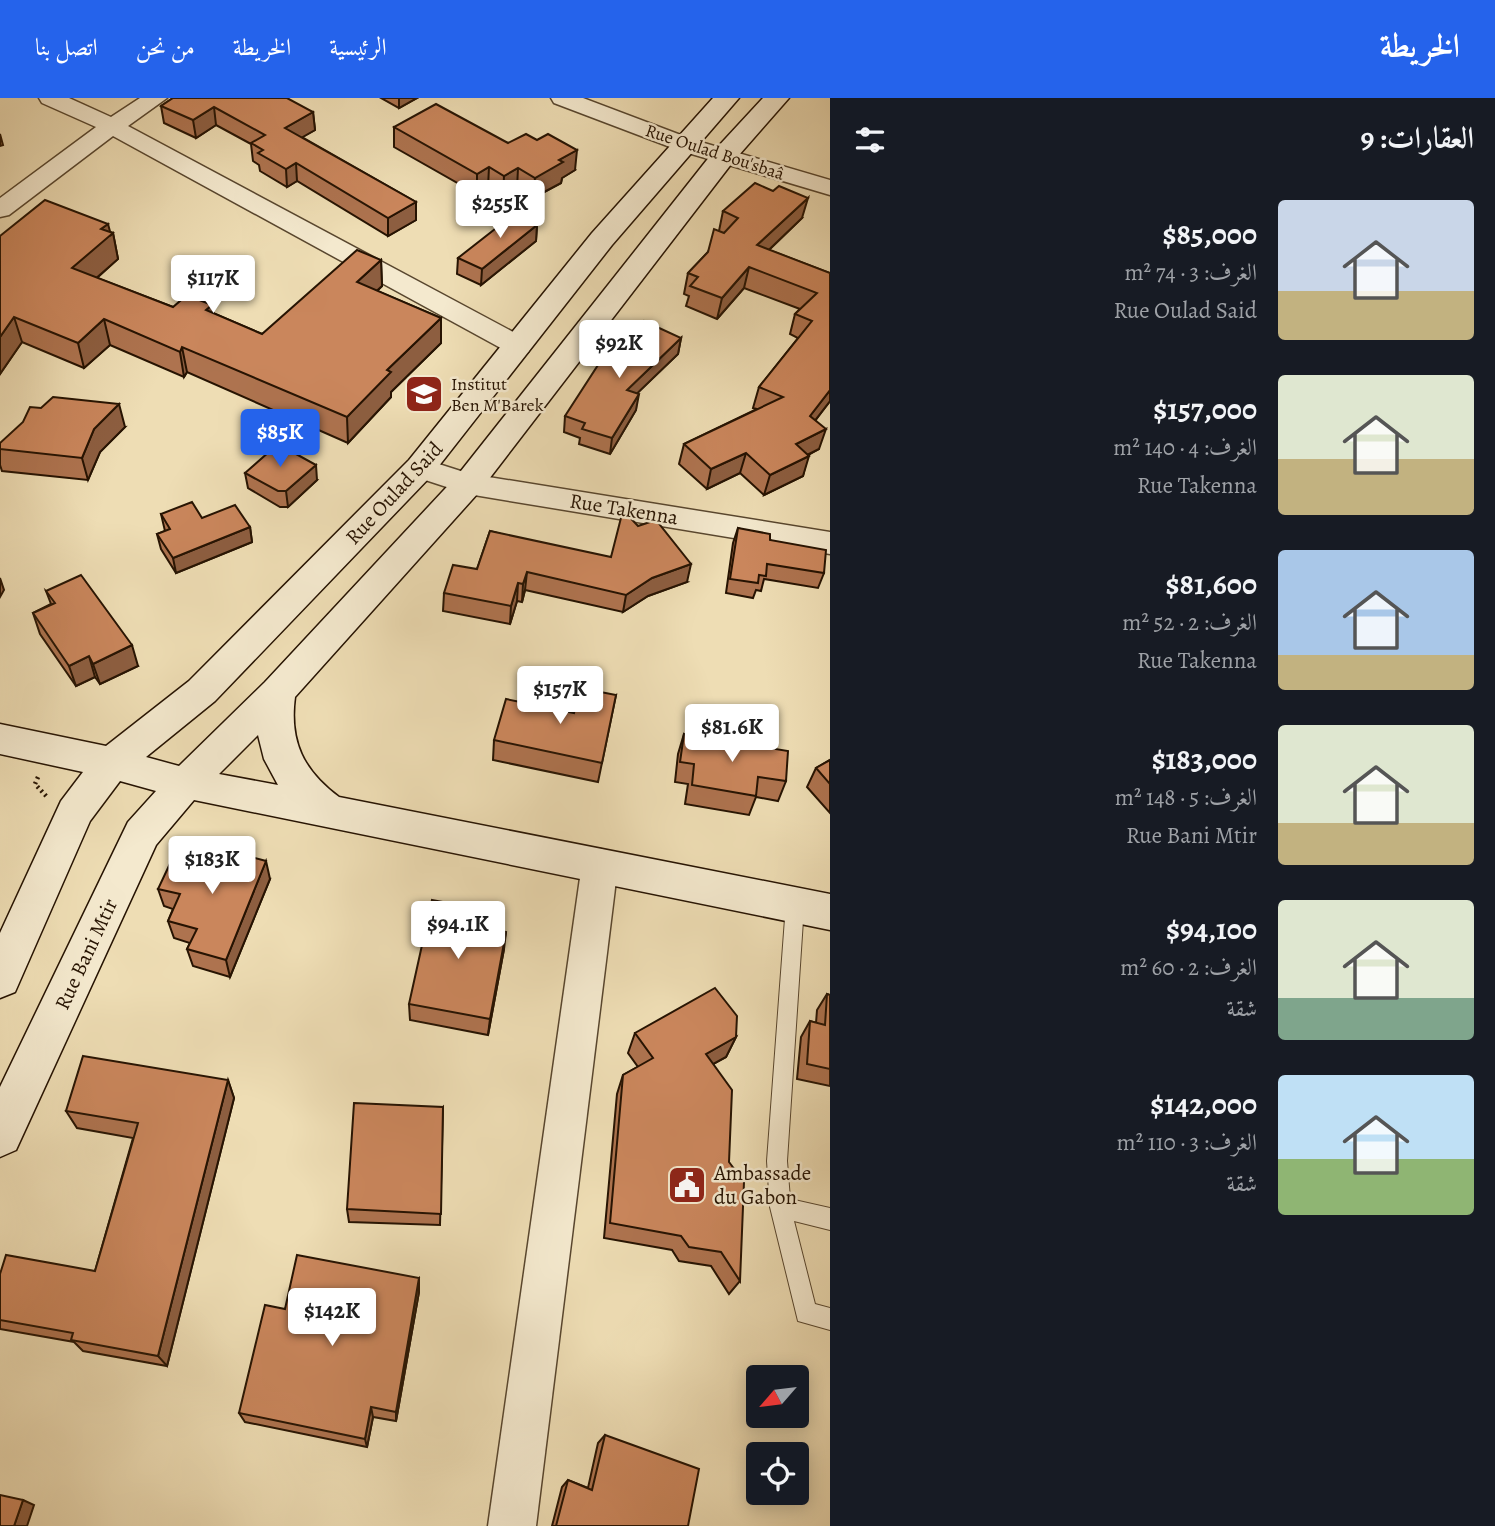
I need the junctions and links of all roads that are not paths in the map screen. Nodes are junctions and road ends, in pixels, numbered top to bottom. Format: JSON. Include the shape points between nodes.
{"nodes":[{"id":1,"x":50,"y":98,"type":"edge"},
{"id":2,"x":156,"y":98,"type":"edge"},
{"id":3,"x":562,"y":98,"type":"edge"},
{"id":4,"x":727,"y":98,"type":"edge"},
{"id":5,"x":777,"y":98,"type":"edge"},
{"id":6,"x":112,"y":126,"type":"junction"},
{"id":7,"x":686,"y":145,"type":"junction"},
{"id":8,"x":723,"y":157,"type":"junction"},
{"id":9,"x":830,"y":188,"type":"edge"},
{"id":10,"x":0,"y":210,"type":"edge"},
{"id":11,"x":518,"y":346,"type":"junction"},
{"id":12,"x":420,"y":468,"type":"junction"},
{"id":13,"x":468,"y":484,"type":"junction"},
{"id":14,"x":830,"y":542,"type":"edge"},
{"id":15,"x":278,"y":692,"type":"junction"},
{"id":16,"x":0,"y":739,"type":"edge"},
{"id":17,"x":112,"y":763,"type":"junction"},
{"id":18,"x":187,"y":783,"type":"junction"},
{"id":19,"x":329,"y":811,"type":"junction"},
{"id":20,"x":600,"y":864,"type":"junction"},
{"id":21,"x":813,"y":908,"type":"edge"},
{"id":22,"x":0,"y":979,"type":"edge"},
{"id":23,"x":0,"y":1135,"type":"edge"},
{"id":24,"x":780,"y":1207,"type":"junction"},
{"id":25,"x":830,"y":1219,"type":"edge"},
{"id":26,"x":830,"y":1320,"type":"edge"},
{"id":27,"x":512,"y":1526,"type":"edge"}],
"edges":[{"from":1,"to":6,"type":"street"},
{"from":2,"to":6,"type":"street"},
{"from":3,"to":7,"type":"street","name":"Rue Oulad Bou'sbaâ"},
{"from":4,"to":7,"type":"street","name":"Rue Oulad Said"},
{"from":5,"to":8,"type":"street"},
{"from":6,"to":10,"type":"street"},
{"from":6,"to":11,"type":"street"},
{"from":7,"to":8,"type":"street","name":"Rue Oulad Bou'sbaâ"},
{"from":7,"to":11,"type":"street","name":"Rue Oulad Said","via":[[602,239]]},
{"from":8,"to":9,"type":"street","name":"Rue Oulad Bou'sbaâ"},
{"from":8,"to":13,"type":"street"},
{"from":11,"to":12,"type":"street","name":"Rue Oulad Said"},
{"from":12,"to":13,"type":"street","name":"Rue Takenna"},
{"from":12,"to":17,"type":"street","name":"Rue Oulad Said","via":[[202,691]]},
{"from":13,"to":14,"type":"street","name":"Rue Takenna"},
{"from":13,"to":15,"type":"street"},
{"from":15,"to":18,"type":"street"},
{"from":15,"to":19,"type":"street","via":[[274,725],[280,757],[307,796]]},
{"from":16,"to":17,"type":"street"},
{"from":17,"to":18,"type":"street"},
{"from":17,"to":22,"type":"street","via":[[75,813]]},
{"from":18,"to":19,"type":"street"},
{"from":18,"to":23,"type":"street","name":"Rue Bani Mtir","via":[[142,834]]},
{"from":19,"to":20,"type":"street"},
{"from":20,"to":21,"type":"street"},
{"from":20,"to":27,"type":"street"},
{"from":21,"to":24,"type":"lane","via":[[777,1161]]},
{"from":24,"to":25,"type":"lane"},
{"from":24,"to":26,"type":"lane","via":[[806,1313]]}]}
